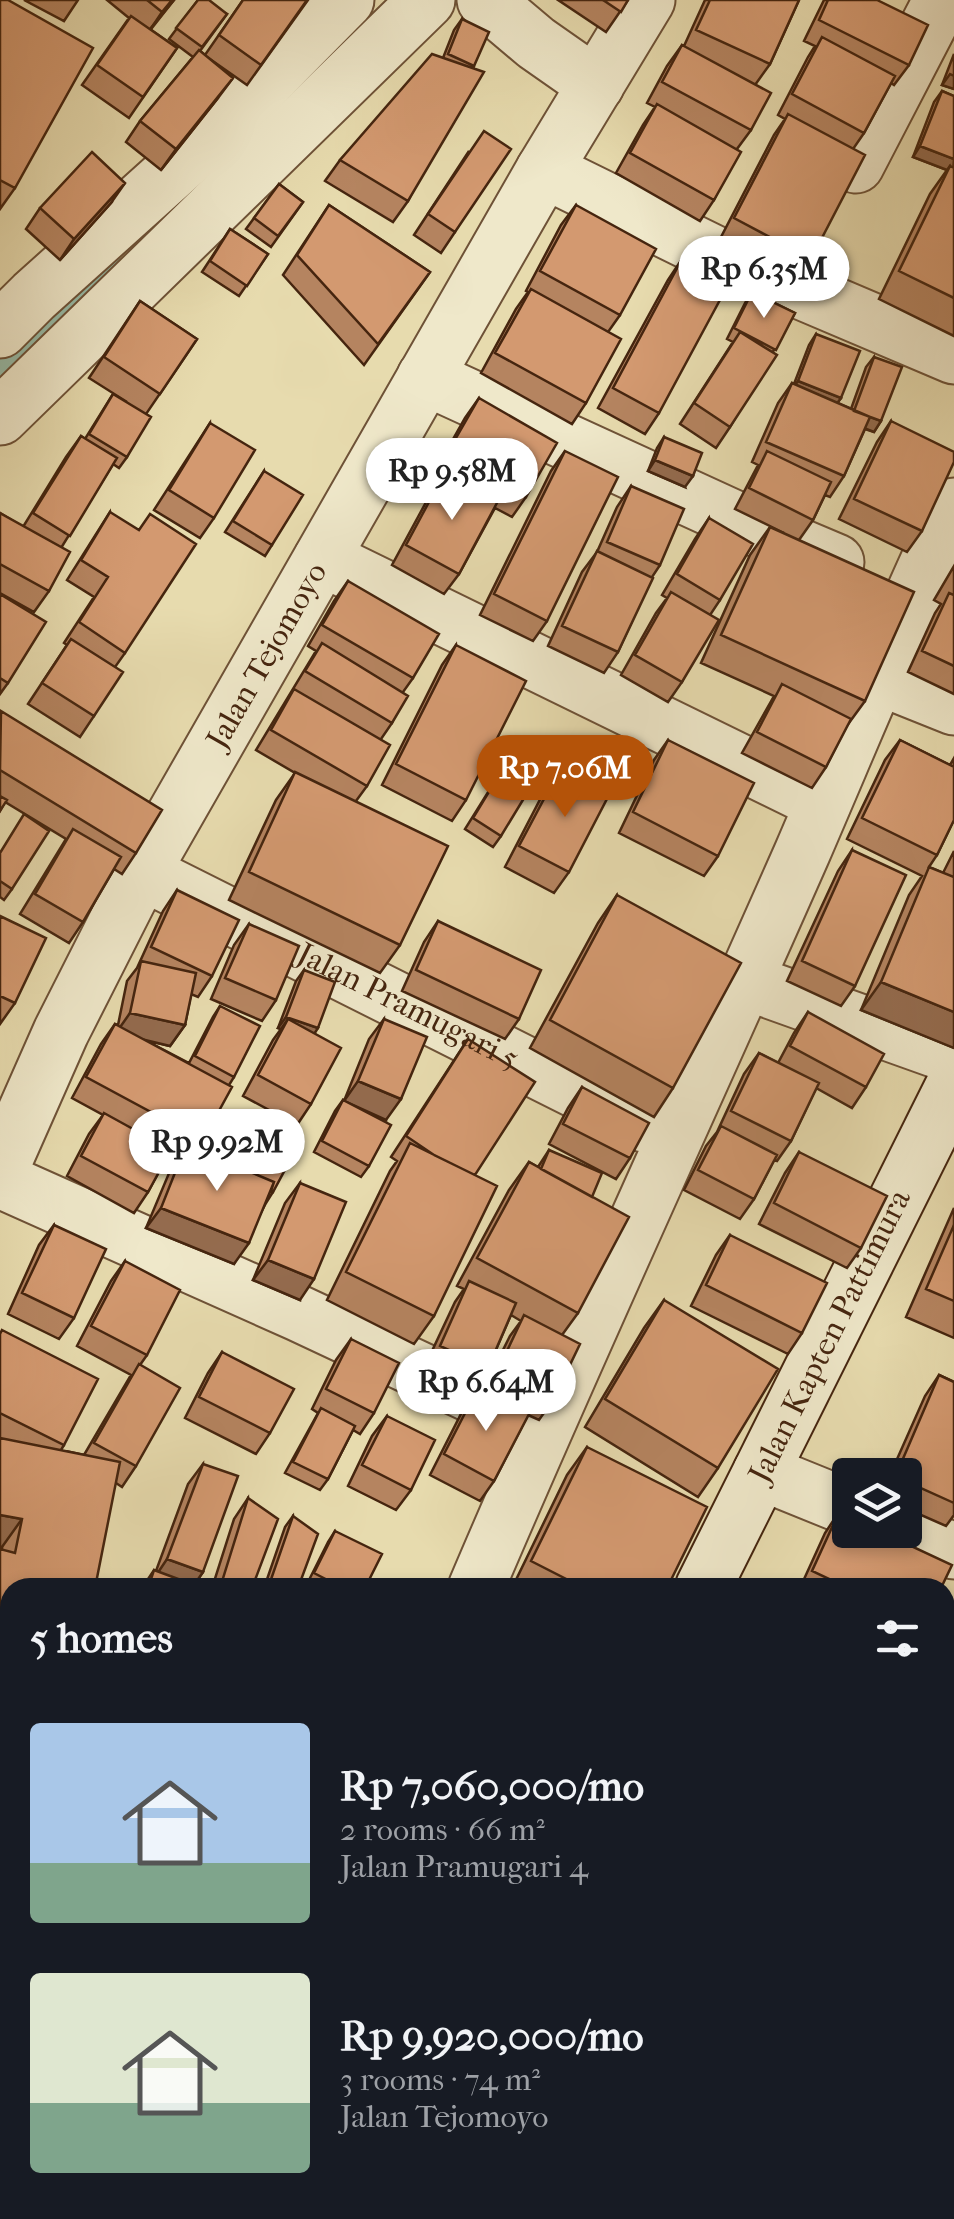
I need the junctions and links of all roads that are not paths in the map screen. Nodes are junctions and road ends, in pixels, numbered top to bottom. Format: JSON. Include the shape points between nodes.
{"nodes":[{"id":1,"x":346,"y":0,"type":"edge"},
{"id":2,"x":427,"y":0,"type":"edge"},
{"id":3,"x":485,"y":0,"type":"edge"},
{"id":4,"x":647,"y":0,"type":"edge"},
{"id":5,"x":940,"y":6,"type":"edge"},
{"id":6,"x":596,"y":85,"type":"junction"},
{"id":7,"x":856,"y":164,"type":"edge"},
{"id":8,"x":544,"y":170,"type":"junction"},
{"id":9,"x":0,"y":330,"type":"edge"},
{"id":10,"x":954,"y":356,"type":"edge"},
{"id":11,"x":425,"y":376,"type":"junction"},
{"id":12,"x":0,"y":417,"type":"edge"},
{"id":13,"x":954,"y":506,"type":"edge"},
{"id":14,"x":322,"y":558,"type":"junction"},
{"id":15,"x":912,"y":595,"type":"junction"},
{"id":16,"x":879,"y":677,"type":"junction"},
{"id":17,"x":954,"y":707,"type":"edge"},
{"id":18,"x":823,"y":803,"type":"junction"},
{"id":19,"x":142,"y":872,"type":"junction"},
{"id":20,"x":744,"y":981,"type":"junction"},
{"id":21,"x":954,"y":1056,"type":"edge"},
{"id":22,"x":954,"y":1085,"type":"edge"},
{"id":23,"x":673,"y":1139,"type":"junction"},
{"id":24,"x":0,"y":1170,"type":"edge"},
{"id":25,"x":0,"y":1180,"type":"edge"},
{"id":26,"x":543,"y":1428,"type":"junction"},
{"id":27,"x":761,"y":1472,"type":"junction"},
{"id":28,"x":832,"y":1501,"type":"edge"},
{"id":29,"x":922,"y":1537,"type":"edge"},
{"id":30,"x":954,"y":1550,"type":"edge"},
{"id":31,"x":480,"y":1578,"type":"edge"},
{"id":32,"x":708,"y":1578,"type":"edge"}],
"edges":[{"from":1,"to":9,"type":"street","via":[[213,135]]},
{"from":2,"to":12,"type":"street"},
{"from":3,"to":6,"type":"street"},
{"from":4,"to":6,"type":"street","name":"Jalan Tejomoyo"},
{"from":5,"to":7,"type":"street"},
{"from":6,"to":8,"type":"street","name":"Jalan Tejomoyo"},
{"from":8,"to":10,"type":"street","via":[[723,258]]},
{"from":8,"to":11,"type":"street","name":"Jalan Tejomoyo"},
{"from":11,"to":14,"type":"street","name":"Jalan Tejomoyo"},
{"from":11,"to":15,"type":"street"},
{"from":13,"to":15,"type":"street"},
{"from":14,"to":18,"type":"street"},
{"from":14,"to":19,"type":"street","name":"Jalan Tejomoyo"},
{"from":15,"to":16,"type":"street"},
{"from":16,"to":17,"type":"street"},
{"from":16,"to":18,"type":"street"},
{"from":18,"to":20,"type":"street"},
{"from":19,"to":23,"type":"street","name":"Jalan Pramugari 5"},
{"from":19,"to":24,"type":"street","name":"Jalan Tejomoyo"},
{"from":20,"to":21,"type":"street"},
{"from":20,"to":23,"type":"street"},
{"from":22,"to":27,"type":"street","name":"Jalan Kapten Pattimura"},
{"from":23,"to":26,"type":"street"},
{"from":25,"to":26,"type":"street"},
{"from":26,"to":31,"type":"street"},
{"from":27,"to":28,"type":"street"},
{"from":27,"to":32,"type":"street","name":"Jalan Kapten Pattimura"},
{"from":29,"to":30,"type":"street"}]}
